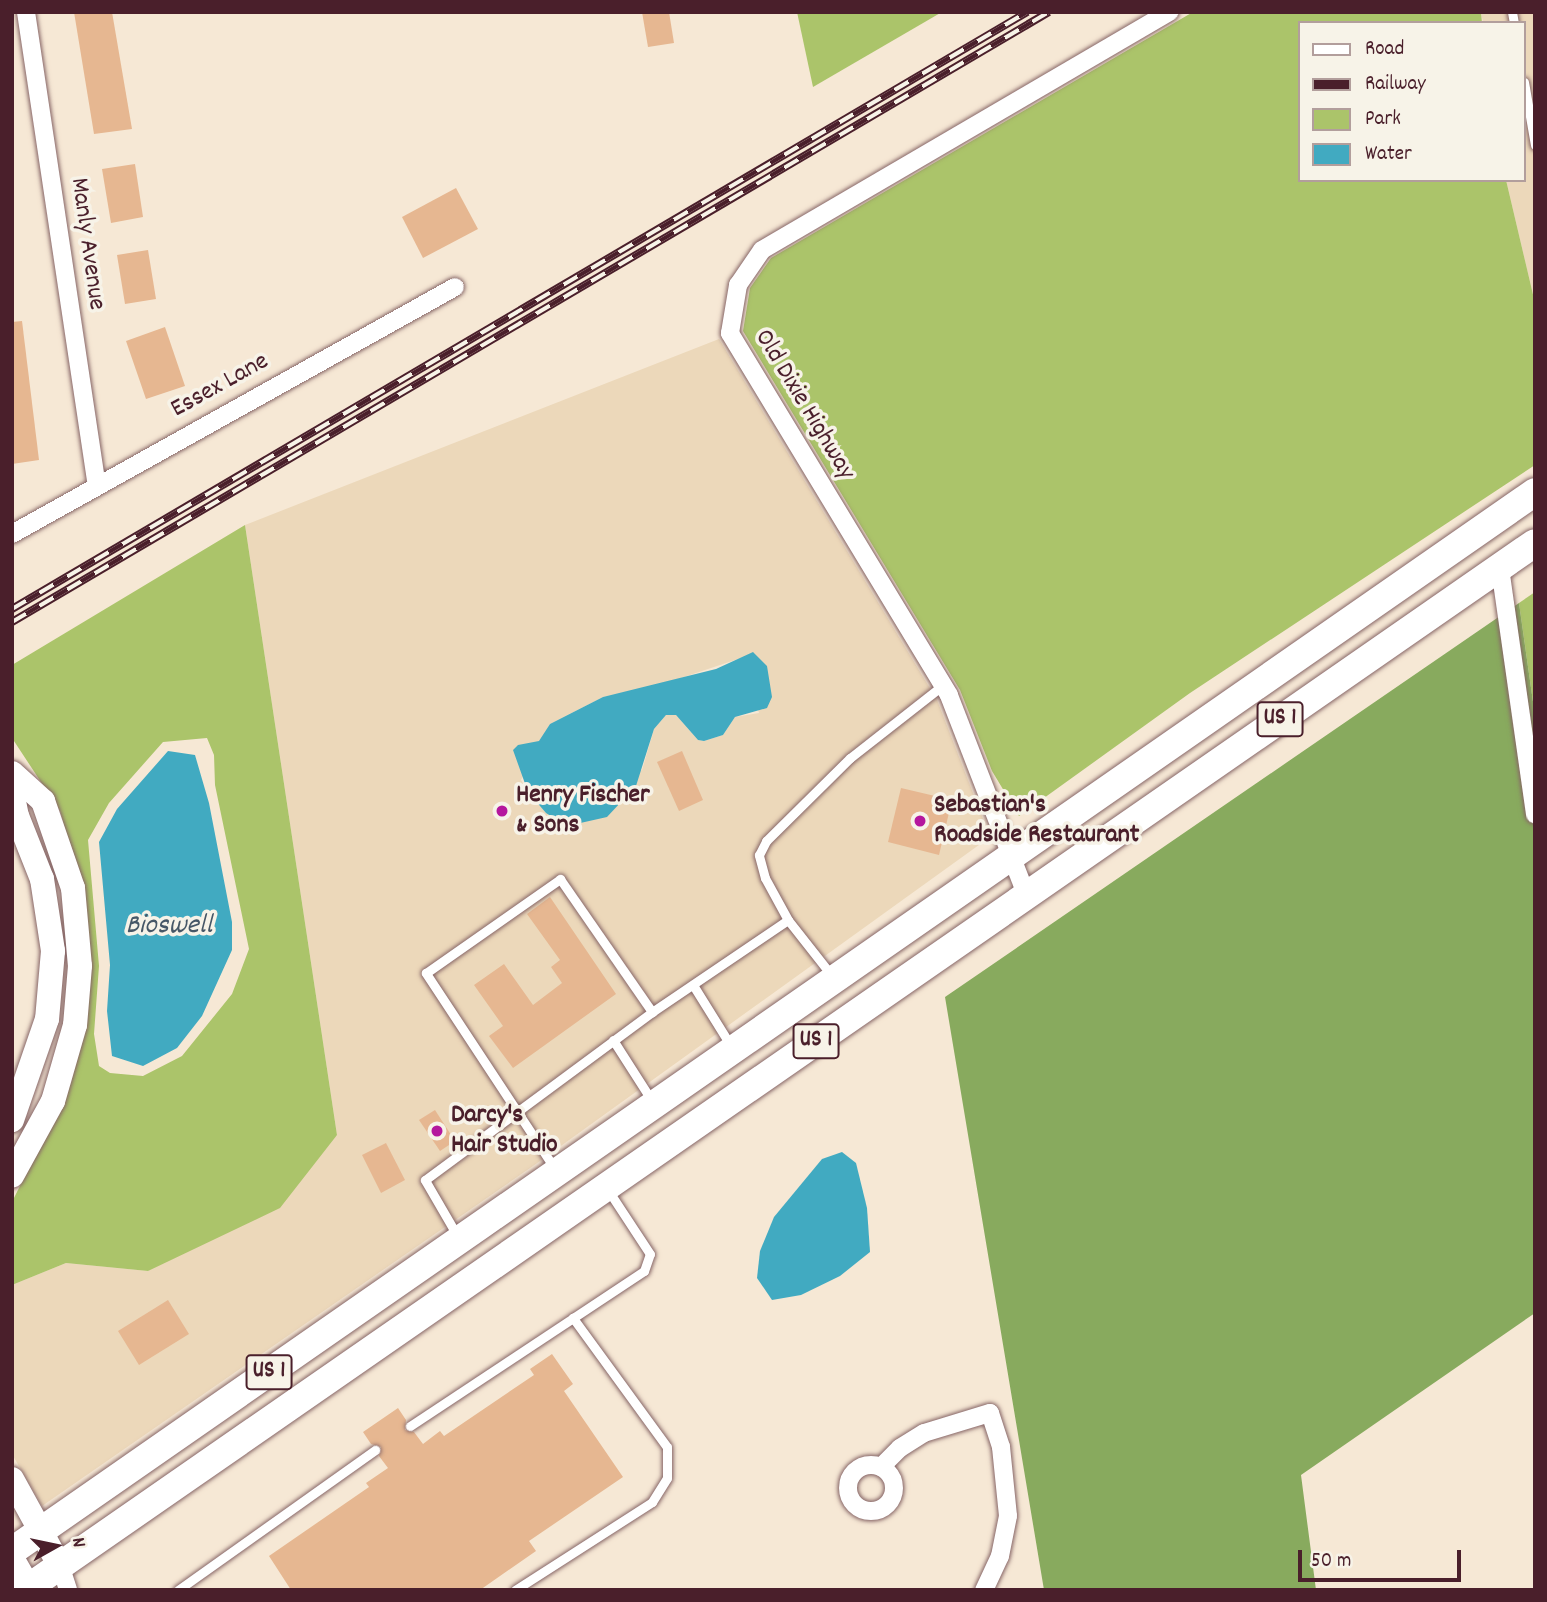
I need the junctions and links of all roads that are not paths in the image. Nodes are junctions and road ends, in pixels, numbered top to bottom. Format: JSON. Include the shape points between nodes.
{"nodes":[{"id":1,"x":26,"y":12,"type":"edge"},
{"id":2,"x":1170,"y":12,"type":"edge"},
{"id":3,"x":1526,"y":93,"type":"edge"},
{"id":4,"x":1535,"y":145,"type":"edge"},
{"id":5,"x":455,"y":287,"type":"dead end"},
{"id":6,"x":96,"y":483,"type":"junction"},
{"id":7,"x":1535,"y":492,"type":"edge"},
{"id":8,"x":12,"y":534,"type":"edge"},
{"id":9,"x":1535,"y":543,"type":"edge"},
{"id":10,"x":1500,"y":568,"type":"junction"},
{"id":11,"x":943,"y":685,"type":"junction"},
{"id":12,"x":12,"y":773,"type":"edge"},
{"id":13,"x":12,"y":791,"type":"edge"},
{"id":14,"x":1535,"y":815,"type":"edge"},
{"id":15,"x":1010,"y":854,"type":"junction"},
{"id":16,"x":1026,"y":894,"type":"junction"},
{"id":17,"x":788,"y":920,"type":"junction"},
{"id":18,"x":834,"y":978,"type":"junction"},
{"id":19,"x":693,"y":985,"type":"junction"},
{"id":20,"x":652,"y":1012,"type":"junction"},
{"id":21,"x":613,"y":1040,"type":"junction"},
{"id":22,"x":733,"y":1048,"type":"junction"},
{"id":23,"x":653,"y":1103,"type":"junction"},
{"id":24,"x":519,"y":1110,"type":"junction"},
{"id":25,"x":12,"y":1119,"type":"edge"},
{"id":26,"x":556,"y":1171,"type":"junction"},
{"id":27,"x":12,"y":1176,"type":"edge"},
{"id":28,"x":606,"y":1187,"type":"junction"},
{"id":29,"x":459,"y":1239,"type":"junction"},
{"id":30,"x":573,"y":1318,"type":"junction"},
{"id":31,"x":410,"y":1426,"type":"dead end"},
{"id":32,"x":375,"y":1450,"type":"dead end"},
{"id":33,"x":881,"y":1468,"type":"dead end"},
{"id":34,"x":12,"y":1479,"type":"edge"},
{"id":35,"x":42,"y":1530,"type":"junction"},
{"id":36,"x":12,"y":1551,"type":"edge"},
{"id":37,"x":12,"y":1558,"type":"edge"},
{"id":38,"x":64,"y":1579,"type":"edge"},
{"id":39,"x":28,"y":1589,"type":"edge"},
{"id":40,"x":178,"y":1590,"type":"edge"},
{"id":41,"x":515,"y":1590,"type":"edge"},
{"id":42,"x":984,"y":1590,"type":"edge"}],
"edges":[{"from":1,"to":6,"type":"street","name":"Manly Avenue"},
{"from":2,"to":11,"type":"street","name":"Old Dixie Highway","via":[[762,250],[738,285],[730,333]]},
{"from":3,"to":4,"type":"lane"},
{"from":5,"to":6,"type":"street","name":"Essex Lane"},
{"from":6,"to":8,"type":"street","name":"Essex Lane"},
{"from":7,"to":15,"type":"main road","number":"US 1"},
{"from":9,"to":10,"type":"main road","number":"US 1"},
{"from":10,"to":14,"type":"street"},
{"from":10,"to":16,"type":"main road","number":"US 1"},
{"from":11,"to":15,"type":"street","name":"Old Dixie Highway"},
{"from":11,"to":17,"type":"lane","via":[[850,758],[765,841],[759,855],[765,878]]},
{"from":12,"to":27,"type":"street","via":[[43,801],[73,888],[80,966],[75,1025],[53,1101]]},
{"from":13,"to":25,"type":"street","via":[[41,879],[52,951],[47,1019]]},
{"from":15,"to":16,"type":"street","name":"Old Dixie Highway"},
{"from":15,"to":18,"type":"main road","number":"US 1"},
{"from":16,"to":28,"type":"main road","number":"US 1"},
{"from":17,"to":18,"type":"lane"},
{"from":17,"to":19,"type":"lane"},
{"from":18,"to":22,"type":"main road","number":"US 1"},
{"from":19,"to":20,"type":"lane"},
{"from":19,"to":22,"type":"lane"},
{"from":20,"to":21,"type":"lane"},
{"from":20,"to":24,"type":"lane","via":[[560,878],[426,974]]},
{"from":21,"to":23,"type":"lane"},
{"from":21,"to":24,"type":"lane"},
{"from":22,"to":23,"type":"main road","number":"US 1"},
{"from":23,"to":26,"type":"main road","number":"US 1"},
{"from":24,"to":26,"type":"lane"},
{"from":24,"to":29,"type":"lane","via":[[425,1180]]},
{"from":26,"to":29,"type":"main road","number":"US 1"},
{"from":28,"to":30,"type":"lane","via":[[650,1254],[644,1270]]},
{"from":28,"to":38,"type":"main road","number":"US 1"},
{"from":29,"to":35,"type":"main road","number":"US 1"},
{"from":30,"to":31,"type":"lane"},
{"from":30,"to":41,"type":"lane","via":[[667,1447],[667,1478],[652,1502]]},
{"from":32,"to":40,"type":"lane"},
{"from":33,"to":42,"type":"street","via":[[900,1448],[924,1433],[990,1413],[1001,1447],[1008,1516],[1000,1556]]},
{"from":34,"to":35,"type":"street"},
{"from":35,"to":36,"type":"main road","number":"US 1"},
{"from":35,"to":38,"type":"street"},
{"from":37,"to":39,"type":"street"},
{"from":38,"to":39,"type":"main road","number":"US 1"}]}
